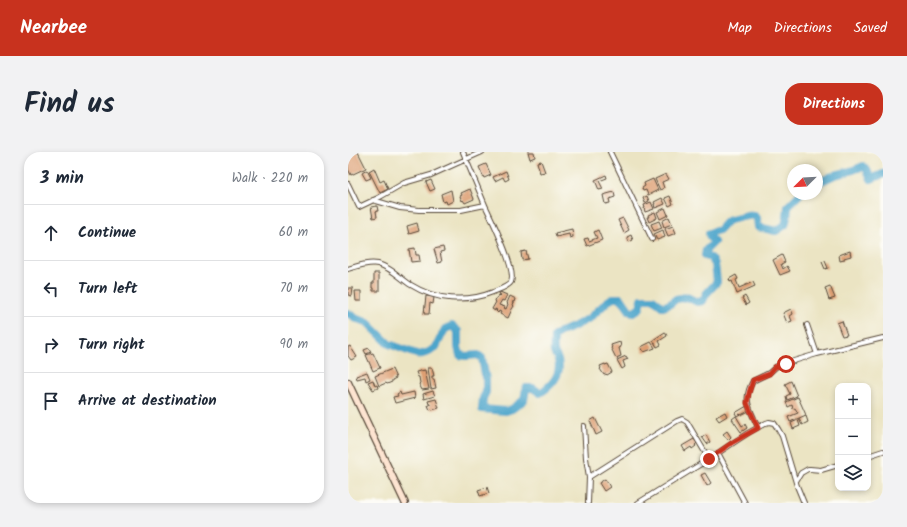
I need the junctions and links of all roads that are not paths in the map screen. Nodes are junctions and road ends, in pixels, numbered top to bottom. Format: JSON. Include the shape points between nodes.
{"nodes":[{"id":1,"x":463,"y":152,"type":"edge"},
{"id":2,"x":482,"y":152,"type":"edge"},
{"id":3,"x":610,"y":152,"type":"edge"},
{"id":4,"x":466,"y":158,"type":"junction"},
{"id":5,"x":348,"y":184,"type":"edge"},
{"id":6,"x":373,"y":200,"type":"junction"},
{"id":7,"x":486,"y":205,"type":"junction"},
{"id":8,"x":652,"y":239,"type":"dead end"},
{"id":9,"x":348,"y":269,"type":"edge"},
{"id":10,"x":807,"y":325,"type":"dead end"},
{"id":11,"x":883,"y":338,"type":"edge"},
{"id":12,"x":817,"y":354,"type":"junction"},
{"id":13,"x":348,"y":382,"type":"edge"},
{"id":14,"x":584,"y":426,"type":"dead end"},
{"id":15,"x":758,"y":428,"type":"junction"},
{"id":16,"x":883,"y":451,"type":"edge"},
{"id":17,"x":718,"y":453,"type":"junction"},
{"id":18,"x":871,"y":455,"type":"edge"},
{"id":19,"x":709,"y":459,"type":"junction"},
{"id":20,"x":835,"y":467,"type":"edge"},
{"id":21,"x":589,"y":477,"type":"junction"},
{"id":22,"x":796,"y":481,"type":"junction"},
{"id":23,"x":405,"y":503,"type":"edge"},
{"id":24,"x":588,"y":503,"type":"edge"},
{"id":25,"x":638,"y":503,"type":"edge"},
{"id":26,"x":745,"y":503,"type":"edge"},
{"id":27,"x":804,"y":503,"type":"edge"}],
"edges":[{"from":1,"to":4,"type":"street"},
{"from":2,"to":4,"type":"street"},
{"from":3,"to":8,"type":"street"},
{"from":4,"to":6,"type":"street","via":[[430,175],[404,183]]},
{"from":4,"to":7,"type":"street"},
{"from":5,"to":6,"type":"street","via":[[359,206]]},
{"from":6,"to":7,"type":"street","via":[[400,208],[419,210],[461,210]]},
{"from":7,"to":9,"type":"street","via":[[511,268],[511,282],[505,287],[485,295],[460,299],[442,298],[420,290],[392,270],[378,264]]},
{"from":10,"to":12,"type":"street"},
{"from":11,"to":12,"type":"street"},
{"from":12,"to":15,"type":"street","via":[[777,366],[769,374],[753,380],[747,403]]},
{"from":13,"to":23,"type":"main road"},
{"from":14,"to":21,"type":"street"},
{"from":15,"to":17,"type":"street"},
{"from":15,"to":22,"type":"street","via":[[769,422],[774,423],[784,440]]},
{"from":16,"to":18,"type":"street"},
{"from":17,"to":19,"type":"street"},
{"from":17,"to":26,"type":"street"},
{"from":19,"to":21,"type":"street","via":[[687,422],[682,419]]},
{"from":19,"to":25,"type":"street"},
{"from":20,"to":22,"type":"street","via":[[821,470],[810,469],[800,474]]},
{"from":21,"to":24,"type":"street"},
{"from":22,"to":27,"type":"street"}]}
